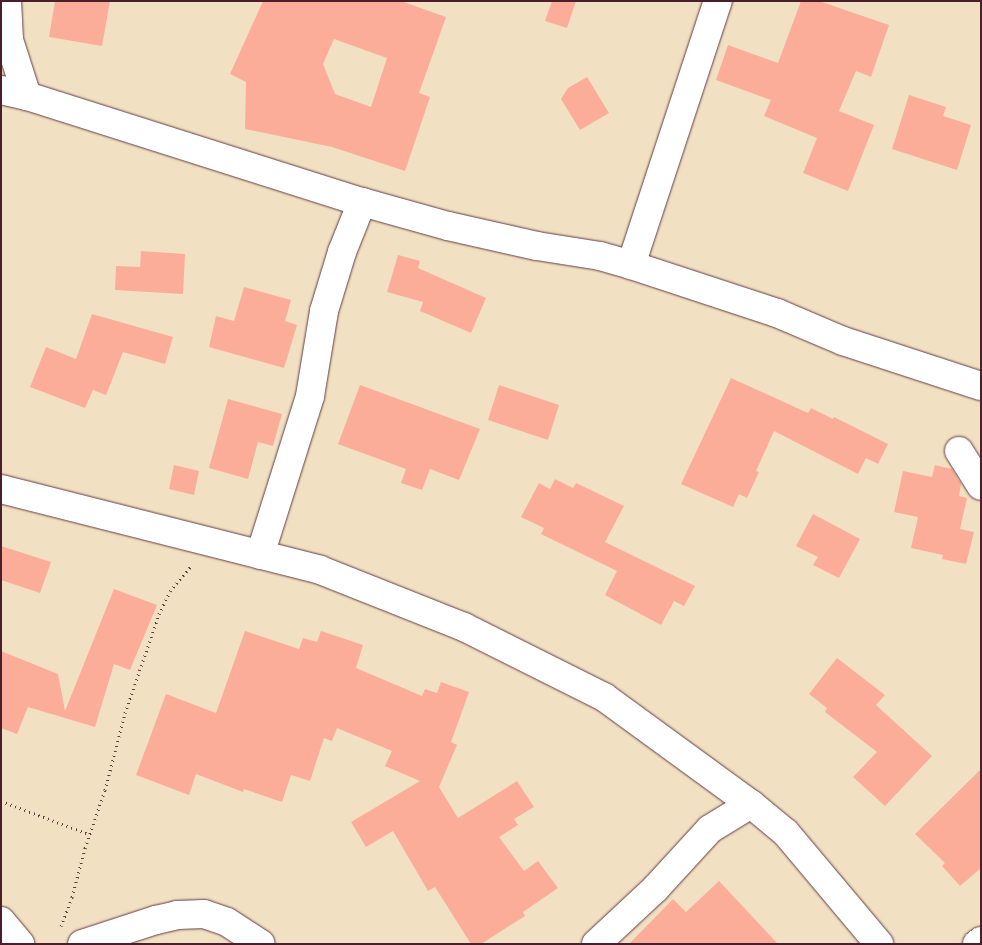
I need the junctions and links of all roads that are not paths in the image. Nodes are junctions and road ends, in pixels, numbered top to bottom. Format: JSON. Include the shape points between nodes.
{"nodes":[{"id":1,"x":7,"y":1,"type":"edge"},
{"id":2,"x":718,"y":1,"type":"edge"},
{"id":3,"x":14,"y":93,"type":"edge"},
{"id":4,"x":362,"y":202,"type":"junction"},
{"id":5,"x":631,"y":265,"type":"junction"},
{"id":6,"x":981,"y":386,"type":"edge"},
{"id":7,"x":959,"y":451,"type":"dead end"},
{"id":8,"x":981,"y":486,"type":"edge"},
{"id":9,"x":1,"y":489,"type":"edge"},
{"id":10,"x":260,"y":555,"type":"junction"},
{"id":11,"x":751,"y":804,"type":"junction"},
{"id":12,"x":1,"y":921,"type":"edge"},
{"id":13,"x":981,"y":941,"type":"edge"},
{"id":14,"x":20,"y":944,"type":"edge"},
{"id":15,"x":82,"y":944,"type":"edge"},
{"id":16,"x":261,"y":944,"type":"edge"},
{"id":17,"x":596,"y":944,"type":"edge"},
{"id":18,"x":879,"y":944,"type":"edge"},
{"id":19,"x":977,"y":944,"type":"edge"}],
"edges":[{"from":1,"to":3,"type":"street"},
{"from":2,"to":5,"type":"street"},
{"from":3,"to":4,"type":"street"},
{"from":4,"to":5,"type":"street","via":[[448,226]]},
{"from":4,"to":10,"type":"street","via":[[324,311],[310,396]]},
{"from":5,"to":6,"type":"street","via":[[777,313],[843,341]]},
{"from":7,"to":8,"type":"street"},
{"from":9,"to":10,"type":"street"},
{"from":10,"to":11,"type":"street","via":[[320,570],[464,627],[604,696]]},
{"from":11,"to":17,"type":"street","via":[[710,829]]},
{"from":11,"to":18,"type":"street","via":[[786,833]]},
{"from":12,"to":14,"type":"street"},
{"from":13,"to":19,"type":"street"},
{"from":15,"to":16,"type":"street","via":[[156,920],[204,914],[227,922]]}]}
